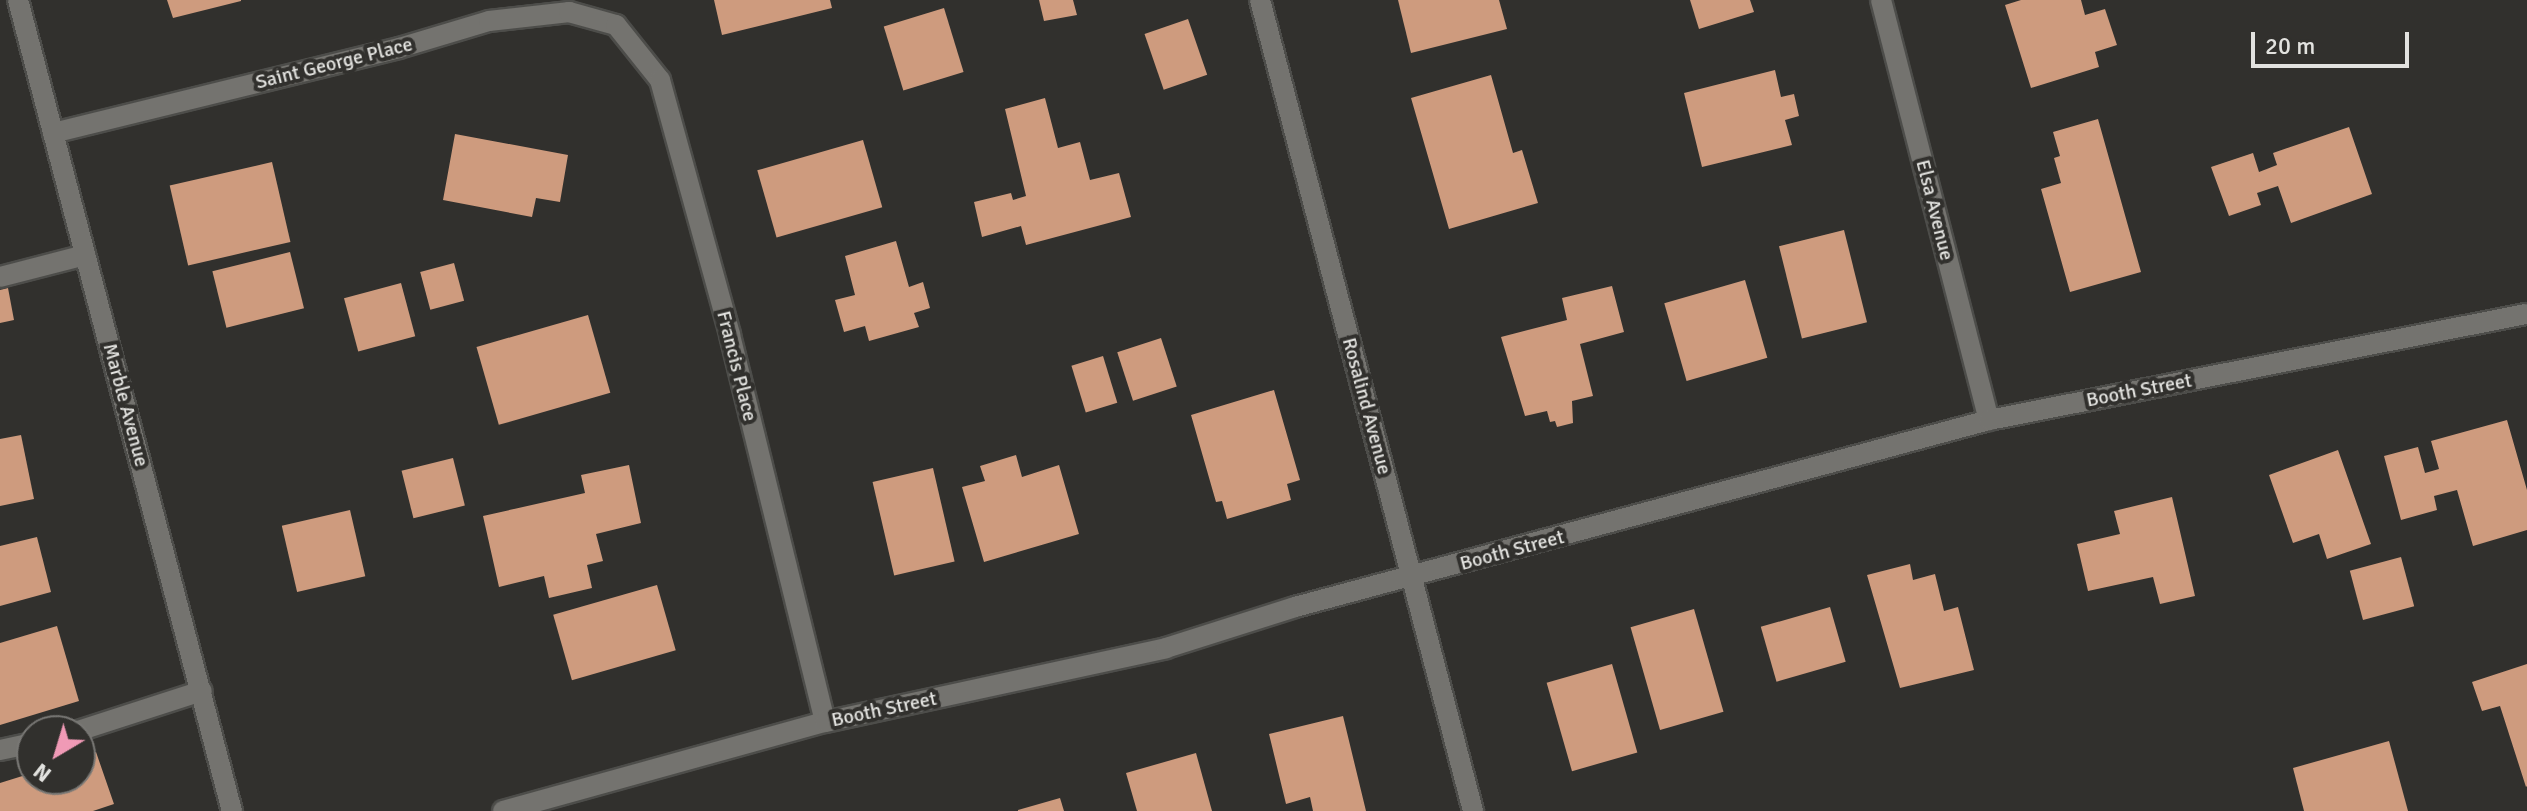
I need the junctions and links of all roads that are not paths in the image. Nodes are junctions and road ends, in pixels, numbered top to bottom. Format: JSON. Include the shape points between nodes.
{"nodes":[{"id":1,"x":18,"y":0,"type":"edge"},
{"id":2,"x":1260,"y":0,"type":"edge"},
{"id":3,"x":1881,"y":0,"type":"edge"},
{"id":4,"x":616,"y":25,"type":"joint"},
{"id":5,"x":53,"y":133,"type":"junction"},
{"id":6,"x":85,"y":255,"type":"junction"},
{"id":7,"x":0,"y":277,"type":"edge"},
{"id":8,"x":2526,"y":314,"type":"edge"},
{"id":9,"x":1989,"y":420,"type":"junction"},
{"id":10,"x":1411,"y":576,"type":"junction"},
{"id":11,"x":202,"y":691,"type":"junction"},
{"id":12,"x":825,"y":722,"type":"junction"},
{"id":13,"x":96,"y":725,"type":"edge"},
{"id":14,"x":232,"y":811,"type":"edge"},
{"id":15,"x":503,"y":811,"type":"edge"},
{"id":16,"x":1473,"y":811,"type":"edge"}],
"edges":[{"from":1,"to":5,"type":"street","name":"Marble Avenue"},
{"from":2,"to":10,"type":"street","name":"Rosalind Avenue"},
{"from":3,"to":9,"type":"street","name":"Elsa Avenue"},
{"from":4,"to":5,"type":"street","name":"Saint George Place","via":[[569,12],[489,21]]},
{"from":4,"to":12,"type":"street","name":"Francis Place","via":[[660,80],[730,335]]},
{"from":5,"to":6,"type":"street","name":"Marble Avenue"},
{"from":6,"to":7,"type":"street"},
{"from":6,"to":11,"type":"street","name":"Marble Avenue"},
{"from":8,"to":9,"type":"street","name":"Booth Street"},
{"from":9,"to":10,"type":"street","name":"Booth Street"},
{"from":10,"to":12,"type":"street","name":"Booth Street","via":[[1166,648]]},
{"from":10,"to":16,"type":"street","name":"Rosalind Avenue"},
{"from":11,"to":13,"type":"street"},
{"from":11,"to":14,"type":"street","name":"Marble Avenue"},
{"from":12,"to":15,"type":"street","name":"Booth Street"}]}
